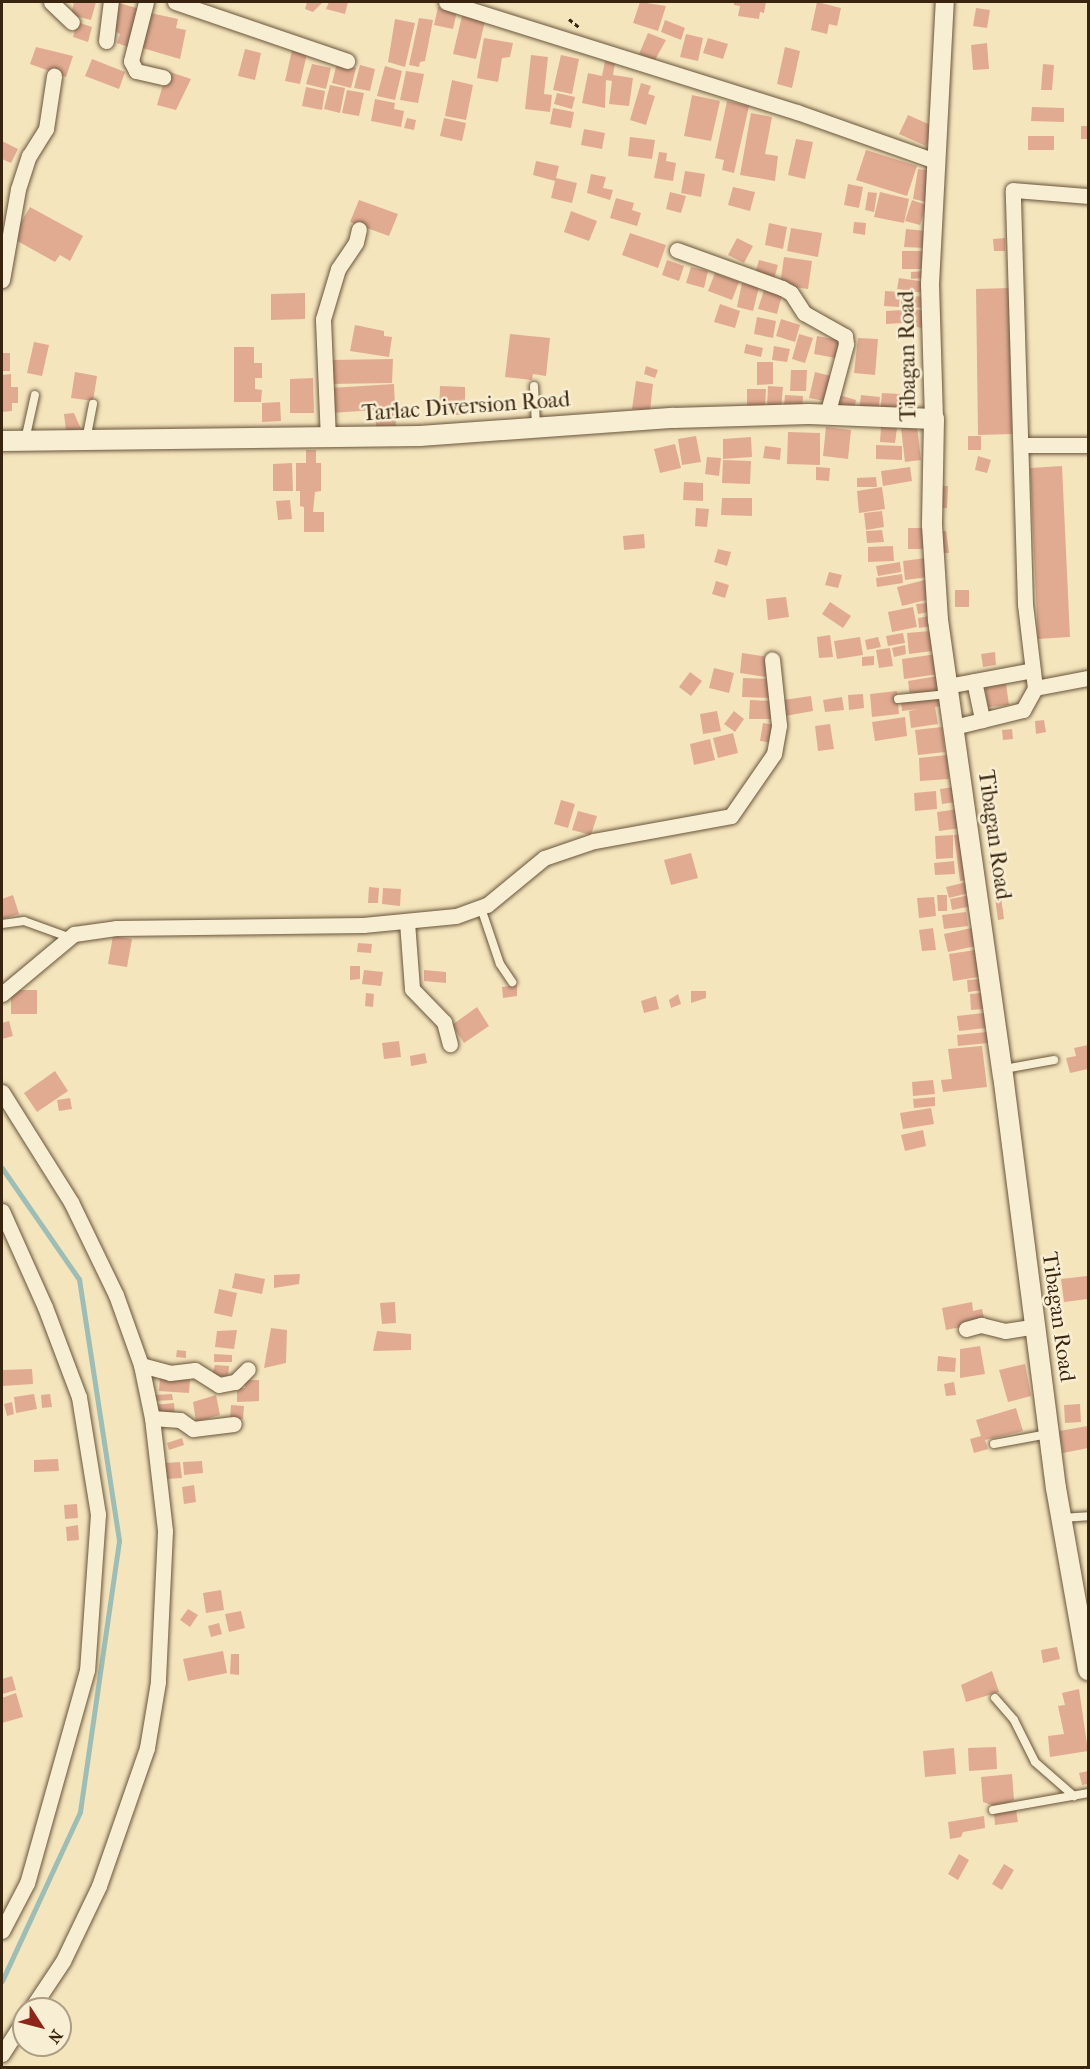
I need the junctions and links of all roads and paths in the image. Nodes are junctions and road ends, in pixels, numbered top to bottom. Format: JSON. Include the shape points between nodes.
{"nodes":[{"id":1,"x":51,"y":2,"type":"edge"},
{"id":2,"x":111,"y":2,"type":"edge"},
{"id":3,"x":146,"y":2,"type":"edge"},
{"id":4,"x":175,"y":2,"type":"edge"},
{"id":5,"x":446,"y":2,"type":"edge"},
{"id":6,"x":945,"y":2,"type":"edge"},
{"id":7,"x":480,"y":7,"type":"edge"},
{"id":8,"x":72,"y":22,"type":"dead end"},
{"id":9,"x":106,"y":41,"type":"dead end"},
{"id":10,"x":347,"y":60,"type":"dead end"},
{"id":11,"x":54,"y":76,"type":"dead end"},
{"id":12,"x":163,"y":77,"type":"dead end"},
{"id":13,"x":935,"y":161,"type":"junction"},
{"id":14,"x":1089,"y":196,"type":"edge"},
{"id":15,"x":359,"y":229,"type":"dead end"},
{"id":16,"x":677,"y":250,"type":"dead end"},
{"id":17,"x":2,"y":272,"type":"edge"},
{"id":18,"x":534,"y":386,"type":"dead end"},
{"id":19,"x":35,"y":395,"type":"dead end"},
{"id":20,"x":93,"y":404,"type":"dead end"},
{"id":21,"x":827,"y":414,"type":"junction"},
{"id":22,"x":934,"y":419,"type":"junction"},
{"id":23,"x":536,"y":426,"type":"junction"},
{"id":24,"x":328,"y":439,"type":"junction"},
{"id":25,"x":2,"y":441,"type":"edge"},
{"id":26,"x":24,"y":441,"type":"junction"},
{"id":27,"x":85,"y":442,"type":"junction"},
{"id":28,"x":1021,"y":445,"type":"junction"},
{"id":29,"x":1089,"y":445,"type":"edge"},
{"id":30,"x":772,"y":659,"type":"dead end"},
{"id":31,"x":1033,"y":670,"type":"junction"},
{"id":32,"x":1089,"y":678,"type":"edge"},
{"id":33,"x":974,"y":681,"type":"junction"},
{"id":34,"x":1035,"y":688,"type":"junction"},
{"id":35,"x":947,"y":690,"type":"junction"},
{"id":36,"x":898,"y":699,"type":"dead end"},
{"id":37,"x":982,"y":720,"type":"junction"},
{"id":38,"x":954,"y":727,"type":"junction"},
{"id":39,"x":481,"y":908,"type":"junction"},
{"id":40,"x":407,"y":922,"type":"junction"},
{"id":41,"x":2,"y":924,"type":"edge"},
{"id":42,"x":68,"y":937,"type":"junction"},
{"id":43,"x":512,"y":982,"type":"dead end"},
{"id":44,"x":2,"y":994,"type":"edge"},
{"id":45,"x":450,"y":1044,"type":"dead end"},
{"id":46,"x":1054,"y":1060,"type":"dead end"},
{"id":47,"x":1003,"y":1069,"type":"junction"},
{"id":48,"x":2,"y":1092,"type":"edge"},
{"id":49,"x":2,"y":1211,"type":"edge"},
{"id":50,"x":1035,"y":1326,"type":"junction"},
{"id":51,"x":966,"y":1329,"type":"dead end"},
{"id":52,"x":141,"y":1365,"type":"junction"},
{"id":53,"x":248,"y":1369,"type":"dead end"},
{"id":54,"x":152,"y":1418,"type":"junction"},
{"id":55,"x":234,"y":1424,"type":"dead end"},
{"id":56,"x":1050,"y":1434,"type":"junction"},
{"id":57,"x":994,"y":1444,"type":"dead end"},
{"id":58,"x":1089,"y":1516,"type":"edge"},
{"id":59,"x":1061,"y":1518,"type":"junction"},
{"id":60,"x":1089,"y":1670,"type":"edge"},
{"id":61,"x":995,"y":1698,"type":"dead end"},
{"id":62,"x":1089,"y":1793,"type":"edge"},
{"id":63,"x":1074,"y":1796,"type":"junction"},
{"id":64,"x":993,"y":1810,"type":"dead end"},
{"id":65,"x":2,"y":1931,"type":"edge"},
{"id":66,"x":39,"y":1997,"type":"edge"},
{"id":67,"x":12,"y":2039,"type":"edge"},
{"id":68,"x":2,"y":2054,"type":"edge"}],
"edges":[{"from":1,"to":8,"type":"street"},
{"from":2,"to":9,"type":"street"},
{"from":3,"to":12,"type":"street","via":[[131,61],[136,72]]},
{"from":4,"to":10,"type":"street"},
{"from":5,"to":7,"type":"street"},
{"from":6,"to":13,"type":"street","name":"Tibagan Road"},
{"from":7,"to":13,"type":"street"},
{"from":11,"to":17,"type":"street","via":[[46,129],[29,156],[18,189]]},
{"from":13,"to":22,"type":"street","name":"Tibagan Road","via":[[930,284]]},
{"from":14,"to":28,"type":"street","via":[[1013,190]]},
{"from":15,"to":24,"type":"street","via":[[356,242],[338,269],[323,319]]},
{"from":16,"to":21,"type":"street","via":[[782,288],[804,312],[845,336]]},
{"from":18,"to":23,"type":"lane"},
{"from":19,"to":26,"type":"lane"},
{"from":20,"to":27,"type":"lane"},
{"from":21,"to":22,"type":"main road","name":"Tarlac Diversion Road"},
{"from":21,"to":23,"type":"main road","name":"Tarlac Diversion Road"},
{"from":22,"to":35,"type":"main road","name":"Tibagan Road","via":[[932,525]]},
{"from":23,"to":24,"type":"main road","name":"Tarlac Diversion Road"},
{"from":24,"to":27,"type":"main road","name":"Tarlac Diversion Road"},
{"from":25,"to":26,"type":"main road","name":"Tarlac Diversion Road"},
{"from":26,"to":27,"type":"main road","name":"Tarlac Diversion Road"},
{"from":28,"to":29,"type":"street"},
{"from":28,"to":31,"type":"street","via":[[1025,604]]},
{"from":30,"to":39,"type":"street","via":[[779,725],[774,754],[736,813],[594,841],[544,858]]},
{"from":31,"to":33,"type":"street"},
{"from":31,"to":34,"type":"street"},
{"from":32,"to":34,"type":"street"},
{"from":33,"to":35,"type":"street"},
{"from":33,"to":37,"type":"street"},
{"from":34,"to":37,"type":"street","via":[[1023,710]]},
{"from":35,"to":36,"type":"lane"},
{"from":35,"to":38,"type":"main road","name":"Tibagan Road"},
{"from":37,"to":38,"type":"street"},
{"from":38,"to":47,"type":"main road","name":"Tibagan Road"},
{"from":39,"to":40,"type":"street","via":[[456,916]]},
{"from":39,"to":43,"type":"lane","via":[[500,964]]},
{"from":40,"to":42,"type":"street","via":[[116,928]]},
{"from":40,"to":45,"type":"street","via":[[412,989],[444,1022]]},
{"from":41,"to":42,"type":"lane","via":[[33,923]]},
{"from":42,"to":44,"type":"street"},
{"from":46,"to":47,"type":"lane"},
{"from":47,"to":50,"type":"main road","name":"Tibagan Road"},
{"from":48,"to":52,"type":"street","via":[[71,1202],[116,1295]]},
{"from":49,"to":65,"type":"street","via":[[45,1307],[79,1397],[98,1514],[87,1670],[27,1883]]},
{"from":50,"to":51,"type":"street","via":[[1005,1331],[981,1325]]},
{"from":50,"to":56,"type":"main road","name":"Tibagan Road"},
{"from":52,"to":53,"type":"street","via":[[170,1373],[195,1370],[219,1385],[235,1382]]},
{"from":52,"to":54,"type":"street"},
{"from":54,"to":55,"type":"street","via":[[180,1420],[193,1429]]},
{"from":54,"to":66,"type":"street","via":[[165,1531],[165,1595],[158,1682],[147,1748],[99,1886],[63,1961]]},
{"from":56,"to":57,"type":"lane"},
{"from":56,"to":59,"type":"main road","name":"Tibagan Road"},
{"from":58,"to":59,"type":"lane"},
{"from":59,"to":60,"type":"main road","name":"Tibagan Road"},
{"from":61,"to":63,"type":"lane","via":[[1014,1720],[1035,1762]]},
{"from":62,"to":63,"type":"lane"},
{"from":63,"to":64,"type":"lane"},
{"from":67,"to":68,"type":"street"}]}
